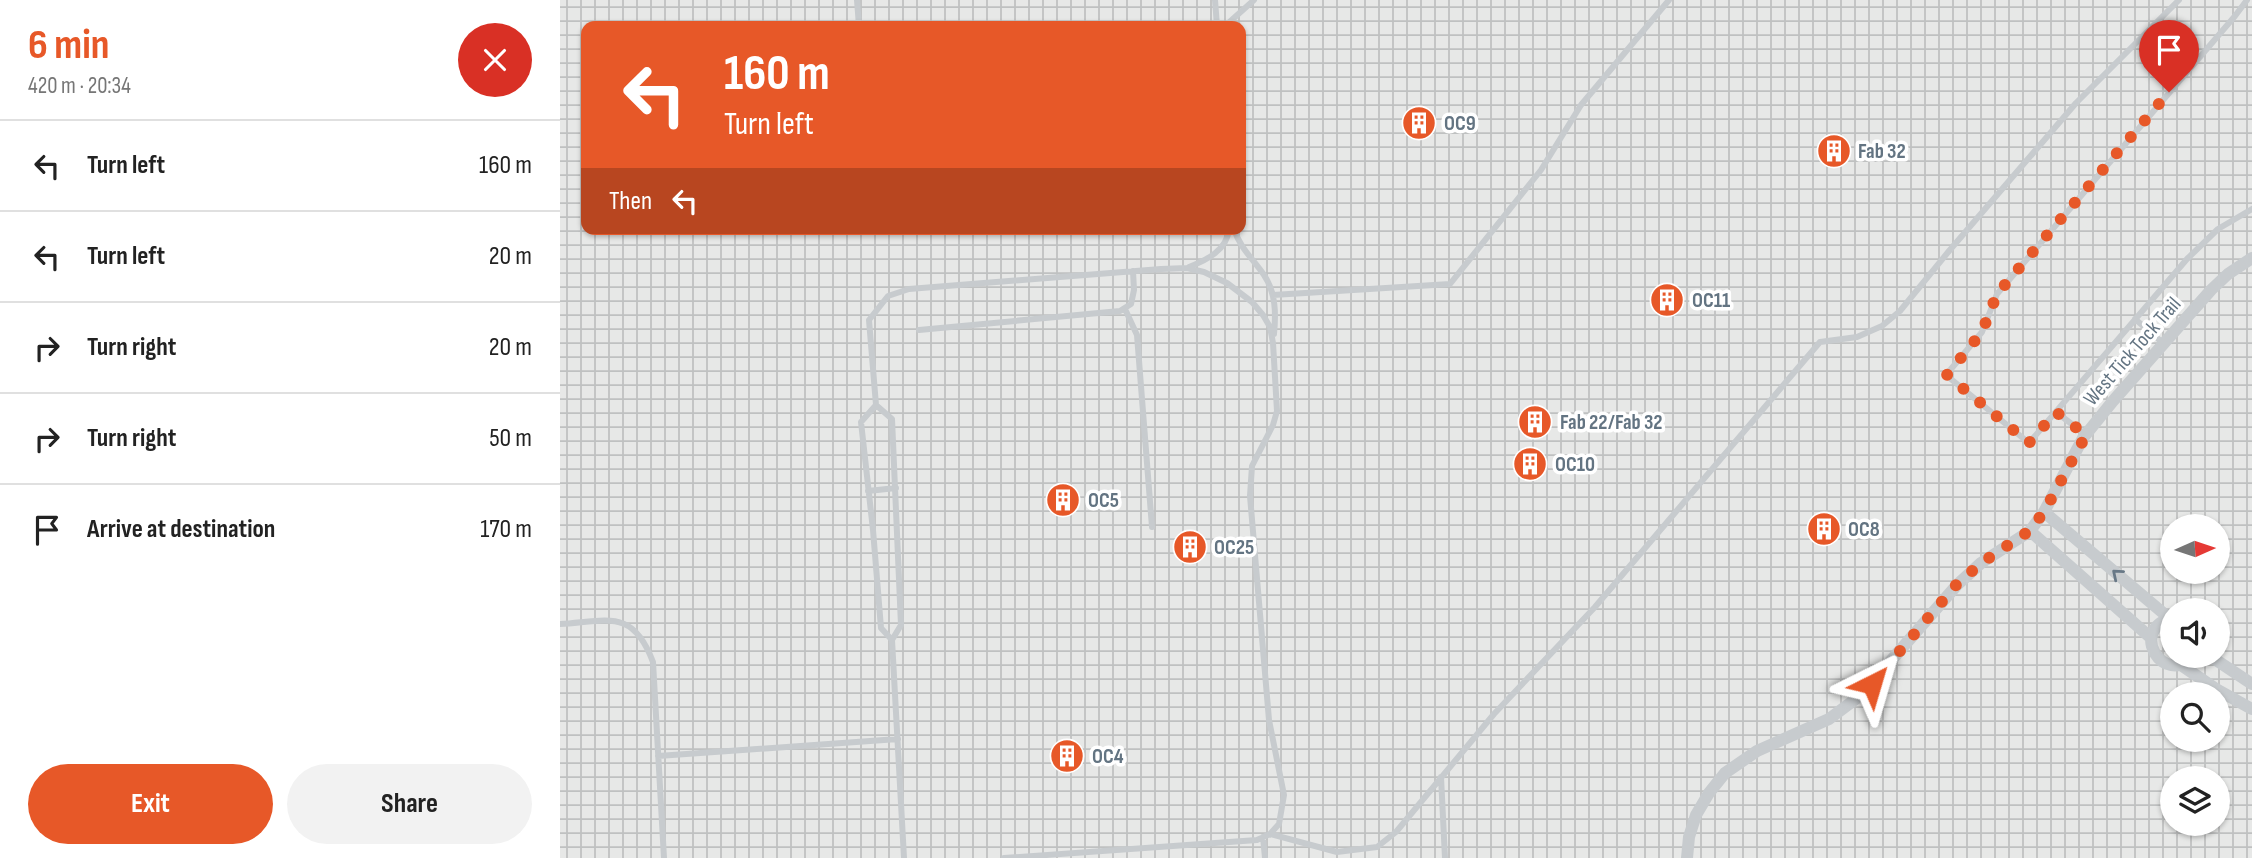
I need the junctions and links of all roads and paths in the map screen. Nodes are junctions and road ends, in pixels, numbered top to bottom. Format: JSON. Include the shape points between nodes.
{"nodes":[{"id":1,"x":857,"y":0,"type":"edge"},
{"id":2,"x":1215,"y":0,"type":"edge"},
{"id":3,"x":1254,"y":0,"type":"edge"},
{"id":4,"x":1669,"y":0,"type":"edge"},
{"id":5,"x":2179,"y":0,"type":"edge"},
{"id":6,"x":2247,"y":0,"type":"edge"},
{"id":7,"x":859,"y":21,"type":"edge"},
{"id":8,"x":1217,"y":21,"type":"edge"},
{"id":9,"x":1231,"y":21,"type":"edge"},
{"id":10,"x":2252,"y":209,"type":"edge"},
{"id":11,"x":1230,"y":235,"type":"edge"},
{"id":12,"x":1236,"y":235,"type":"edge"},
{"id":13,"x":2252,"y":258,"type":"edge"},
{"id":14,"x":1187,"y":268,"type":"junction"},
{"id":15,"x":1133,"y":271,"type":"junction"},
{"id":16,"x":1273,"y":295,"type":"junction"},
{"id":17,"x":1125,"y":309,"type":"junction"},
{"id":18,"x":2135,"y":319,"type":"junction"},
{"id":19,"x":919,"y":330,"type":"dead end"},
{"id":20,"x":1273,"y":343,"type":"junction"},
{"id":21,"x":2163,"y":344,"type":"junction"},
{"id":22,"x":876,"y":405,"type":"junction"},
{"id":23,"x":2056,"y":412,"type":"junction"},
{"id":24,"x":2086,"y":435,"type":"junction"},
{"id":25,"x":896,"y":488,"type":"junction"},
{"id":26,"x":868,"y":491,"type":"junction"},
{"id":27,"x":2044,"y":512,"type":"junction"},
{"id":28,"x":1152,"y":527,"type":"dead end"},
{"id":29,"x":2029,"y":531,"type":"junction"},
{"id":30,"x":2160,"y":610,"type":"edge"},
{"id":31,"x":2160,"y":623,"type":"edge"},
{"id":32,"x":560,"y":624,"type":"edge"},
{"id":33,"x":2151,"y":638,"type":"junction"},
{"id":34,"x":892,"y":640,"type":"junction"},
{"id":35,"x":2160,"y":661,"type":"edge"},
{"id":36,"x":2185,"y":668,"type":"edge"},
{"id":37,"x":2228,"y":668,"type":"edge"},
{"id":38,"x":2252,"y":684,"type":"edge"},
{"id":39,"x":2252,"y":709,"type":"edge"},
{"id":40,"x":898,"y":739,"type":"junction"},
{"id":41,"x":658,"y":756,"type":"junction"},
{"id":42,"x":1441,"y":777,"type":"junction"},
{"id":43,"x":1267,"y":836,"type":"junction"},
{"id":44,"x":1327,"y":849,"type":"junction"},
{"id":45,"x":663,"y":858,"type":"edge"},
{"id":46,"x":904,"y":858,"type":"edge"},
{"id":47,"x":1004,"y":858,"type":"edge"},
{"id":48,"x":1265,"y":858,"type":"edge"},
{"id":49,"x":1321,"y":858,"type":"edge"},
{"id":50,"x":1445,"y":858,"type":"edge"},
{"id":51,"x":1687,"y":858,"type":"edge"}],
"edges":[{"from":1,"to":7,"type":"lane"},
{"from":2,"to":8,"type":"lane"},
{"from":3,"to":9,"type":"lane"},
{"from":4,"to":16,"type":"lane","via":[[1581,105],[1541,170],[1450,284]]},
{"from":5,"to":42,"type":"lane","via":[[2076,103],[1900,311],[1882,326],[1857,337],[1820,342],[1595,607]]},
{"from":6,"to":23,"type":"lane","via":[[1997,294],[1982,332],[1947,375],[2029,443]]},
{"from":10,"to":18,"type":"lane","via":[[2218,229]]},
{"from":11,"to":14,"type":"lane","via":[[1219,250]]},
{"from":12,"to":16,"type":"lane"},
{"from":13,"to":21,"type":"street","name":"West Tick Tock Trail","via":[[2211,290]]},
{"from":14,"to":15,"type":"lane"},
{"from":14,"to":20,"type":"lane","via":[[1227,283],[1252,302],[1264,314]]},
{"from":15,"to":17,"type":"lane","via":[[1134,290]]},
{"from":15,"to":22,"type":"lane","via":[[909,289],[888,296],[869,320]]},
{"from":16,"to":20,"type":"lane"},
{"from":17,"to":19,"type":"lane"},
{"from":17,"to":28,"type":"lane","via":[[1137,335]]},
{"from":18,"to":21,"type":"lane"},
{"from":18,"to":23,"type":"lane"},
{"from":20,"to":43,"type":"lane","via":[[1277,411],[1252,466],[1250,496],[1269,720],[1284,795],[1279,824]]},
{"from":21,"to":24,"type":"street","name":"West Tick Tock Trail"},
{"from":22,"to":25,"type":"lane","via":[[892,419]]},
{"from":22,"to":26,"type":"lane","via":[[861,422]]},
{"from":23,"to":24,"type":"lane"},
{"from":24,"to":27,"type":"street","name":"West Tick Tock Trail"},
{"from":25,"to":26,"type":"lane"},
{"from":25,"to":34,"type":"lane","via":[[901,625]]},
{"from":26,"to":34,"type":"lane","via":[[881,628]]},
{"from":27,"to":29,"type":"street","name":"West Tick Tock Trail"},
{"from":30,"to":27,"type":"street","one_way":true},
{"from":29,"to":33,"type":"street"},
{"from":29,"to":51,"type":"street","name":"West Tick Tock Trail","via":[[1956,585],[1853,702],[1829,719],[1757,751],[1725,773],[1696,815]]},
{"from":31,"to":33,"type":"street"},
{"from":32,"to":41,"type":"lane","via":[[617,621],[639,634],[653,662]]},
{"from":33,"to":35,"type":"street"},
{"from":34,"to":40,"type":"lane"},
{"from":36,"to":39,"type":"street"},
{"from":37,"to":38,"type":"street"},
{"from":40,"to":41,"type":"lane"},
{"from":40,"to":46,"type":"lane"},
{"from":41,"to":45,"type":"lane"},
{"from":42,"to":44,"type":"lane","via":[[1396,832],[1377,847]]},
{"from":42,"to":50,"type":"lane"},
{"from":43,"to":44,"type":"lane"},
{"from":43,"to":47,"type":"lane"},
{"from":43,"to":48,"type":"lane"},
{"from":44,"to":49,"type":"lane"}]}
